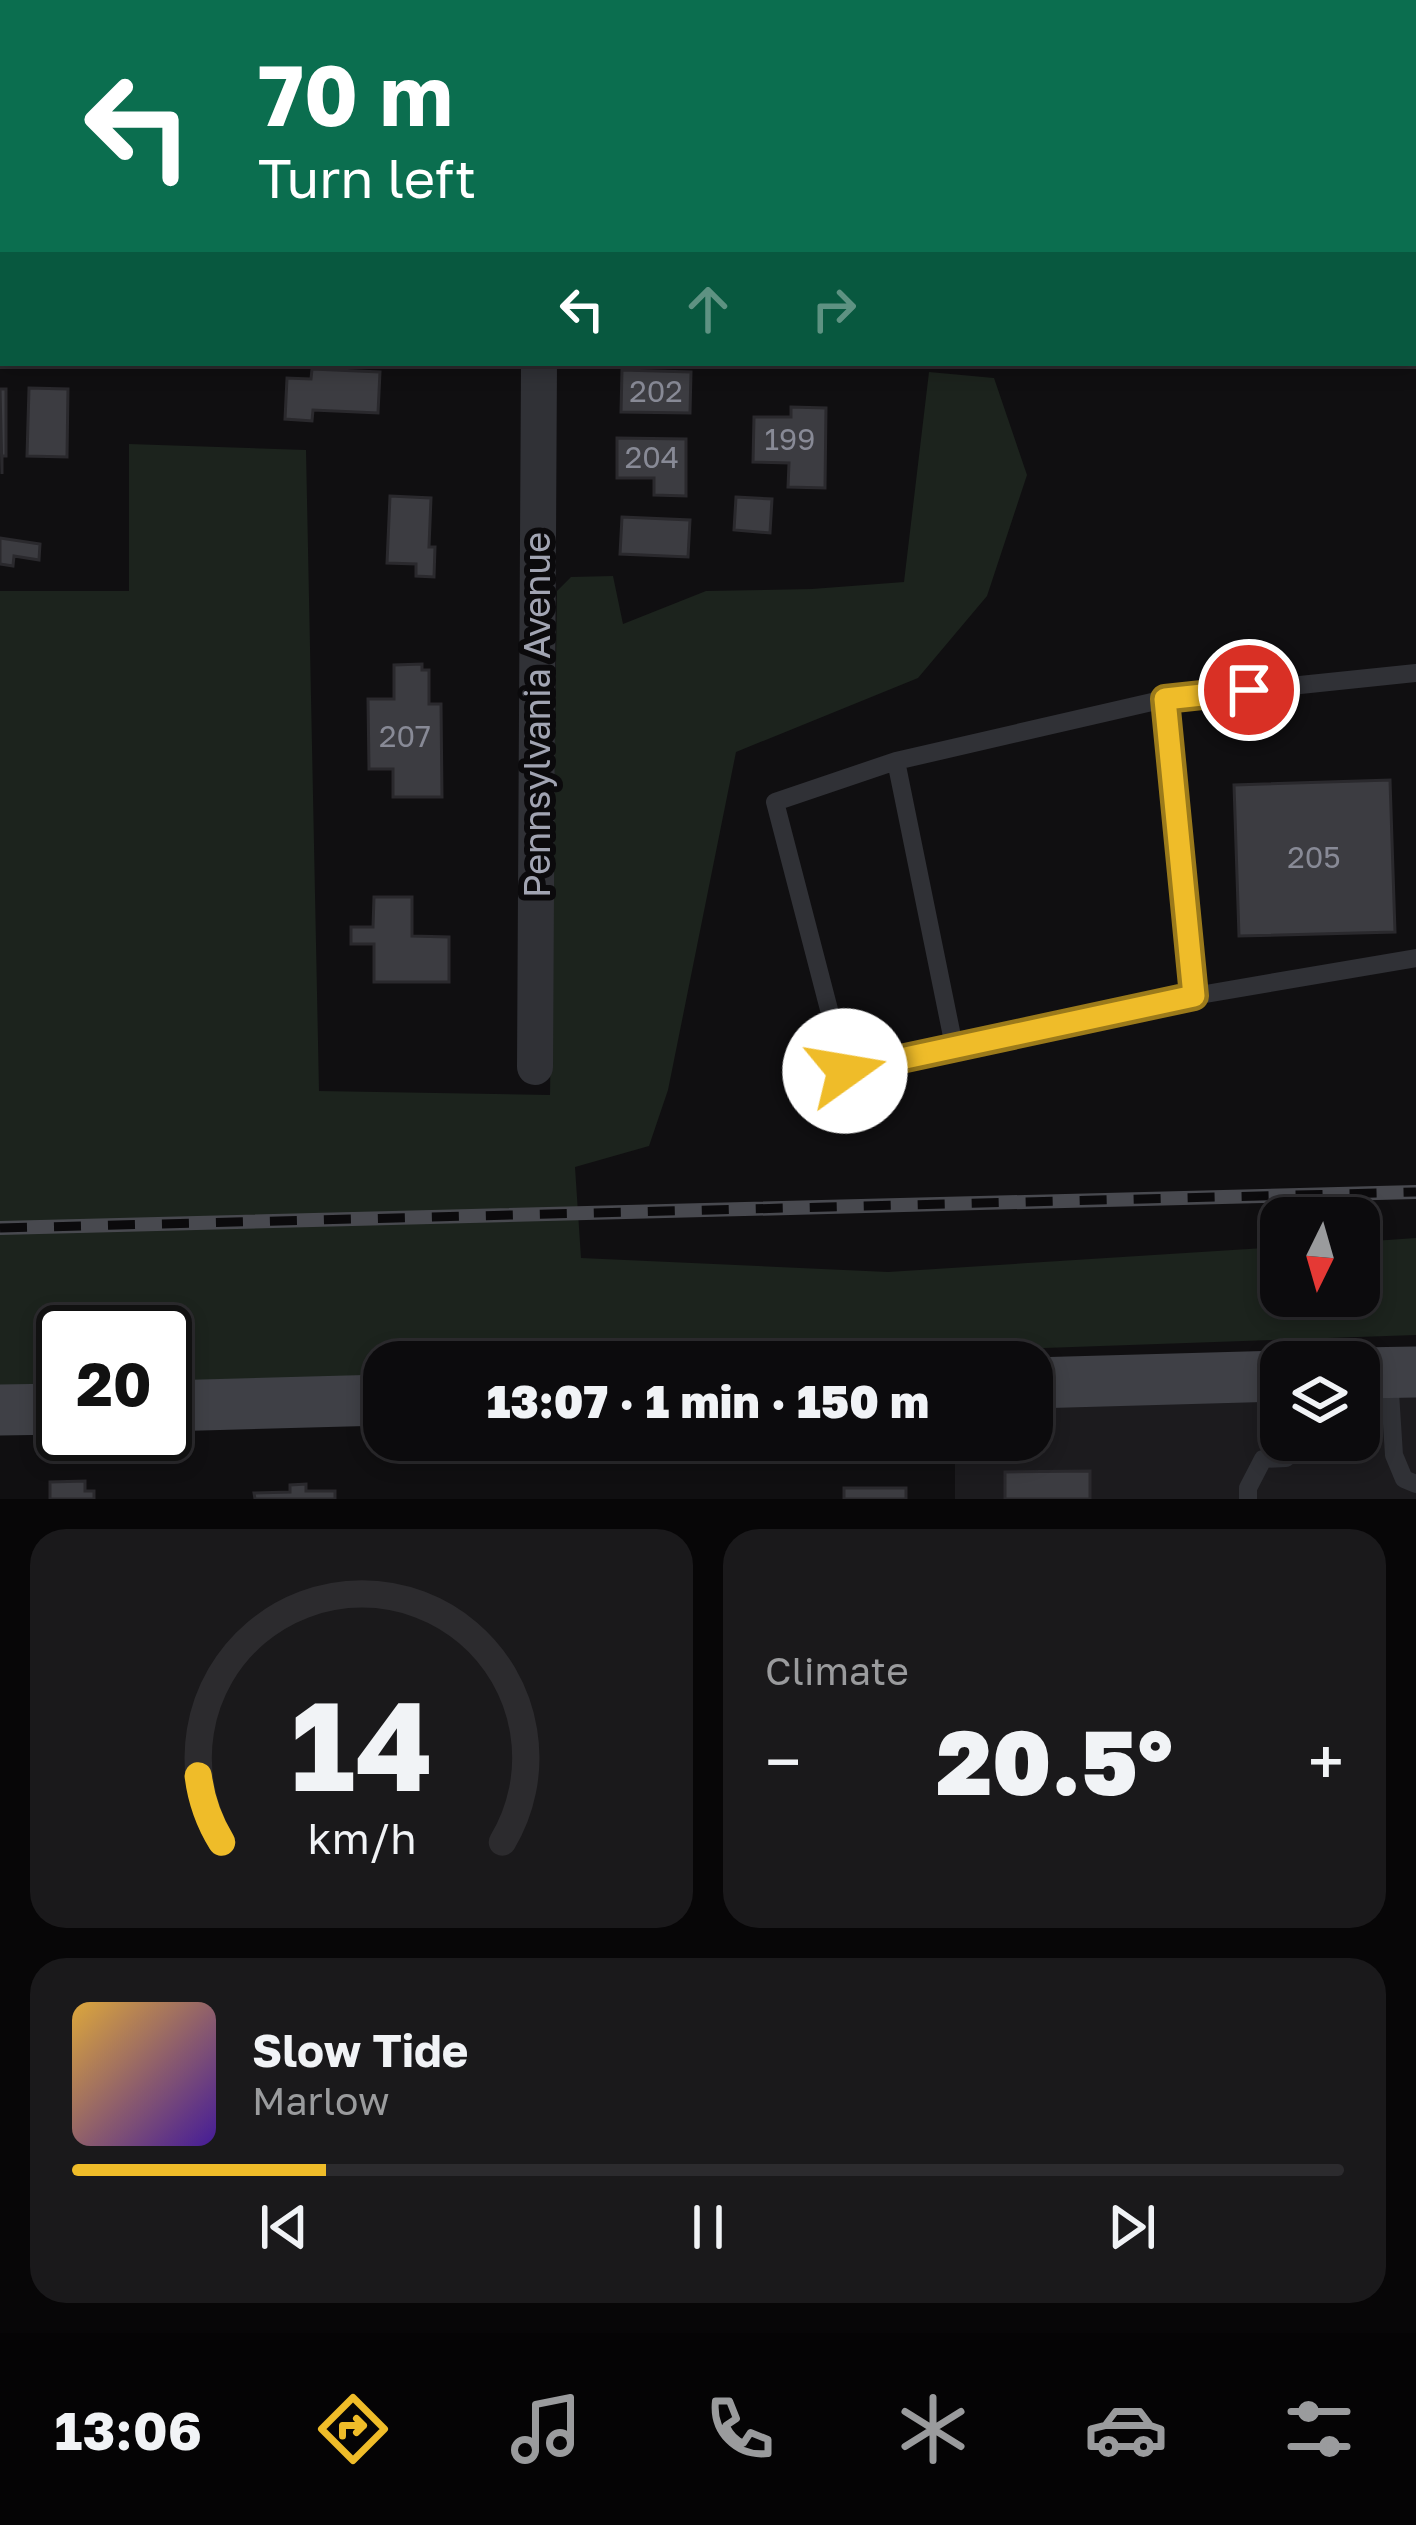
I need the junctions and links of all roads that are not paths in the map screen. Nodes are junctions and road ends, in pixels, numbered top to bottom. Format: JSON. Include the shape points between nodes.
{"nodes":[{"id":1,"x":538,"y":366,"type":"edge"},
{"id":2,"x":1416,"y":673,"type":"edge"},
{"id":3,"x":1165,"y":699,"type":"junction"},
{"id":4,"x":896,"y":761,"type":"junction"},
{"id":5,"x":1416,"y":958,"type":"edge"},
{"id":6,"x":1194,"y":996,"type":"junction"},
{"id":7,"x":954,"y":1046,"type":"junction"},
{"id":8,"x":536,"y":1067,"type":"dead end"},
{"id":9,"x":1388,"y":1373,"type":"edge"},
{"id":10,"x":1260,"y":1377,"type":"edge"},
{"id":11,"x":1053,"y":1382,"type":"edge"},
{"id":12,"x":363,"y":1401,"type":"edge"},
{"id":13,"x":192,"y":1405,"type":"edge"},
{"id":14,"x":36,"y":1410,"type":"edge"},
{"id":15,"x":0,"y":1411,"type":"edge"},
{"id":16,"x":1262,"y":1461,"type":"edge"},
{"id":17,"x":1416,"y":1484,"type":"edge"},
{"id":18,"x":1248,"y":1499,"type":"edge"}],
"edges":[{"from":1,"to":8,"type":"street","name":"Pennsylvania Avenue"},
{"from":2,"to":3,"type":"lane"},
{"from":3,"to":4,"type":"lane"},
{"from":3,"to":6,"type":"lane"},
{"from":4,"to":7,"type":"lane"},
{"from":4,"to":7,"type":"lane","via":[[775,802],[845,1071]]},
{"from":5,"to":6,"type":"lane"},
{"from":6,"to":7,"type":"lane"},
{"from":9,"to":17,"type":"lane","via":[[1394,1455],[1404,1479]]},
{"from":10,"to":11,"type":"street"},
{"from":12,"to":13,"type":"street"},
{"from":14,"to":15,"type":"street"},
{"from":16,"to":18,"type":"lane"}]}
